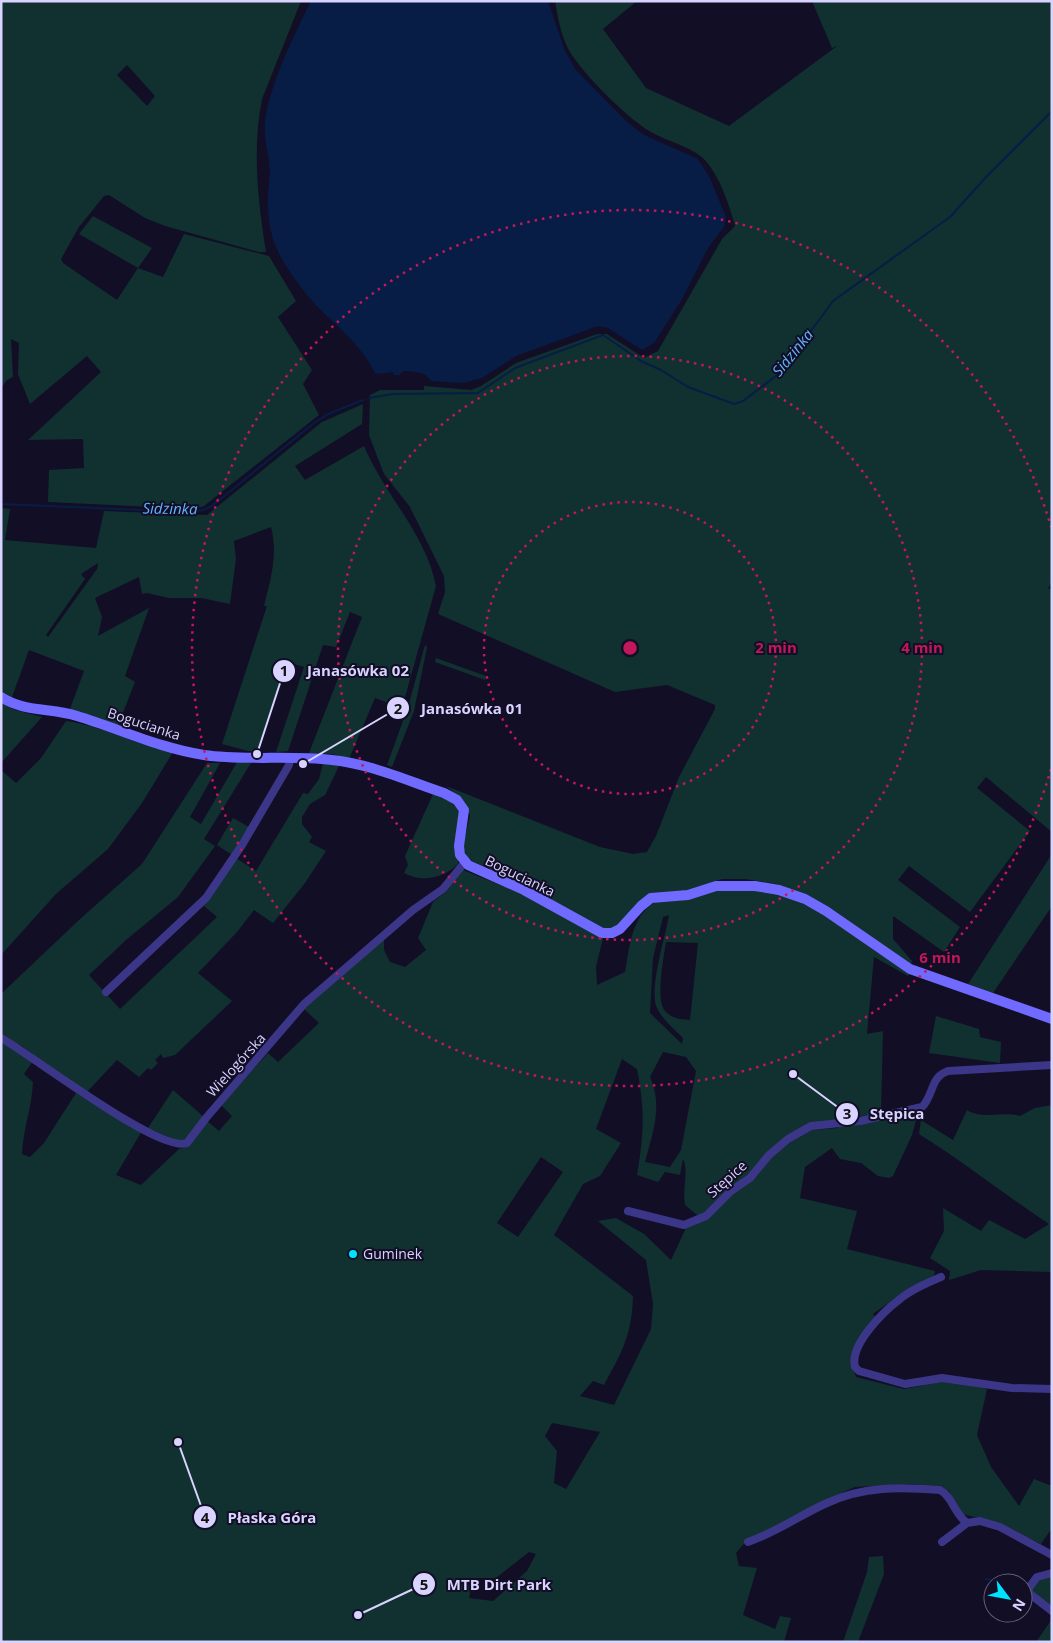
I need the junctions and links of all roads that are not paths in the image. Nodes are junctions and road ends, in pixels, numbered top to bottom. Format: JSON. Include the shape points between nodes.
{"nodes":[{"id":1,"x":1,"y":697,"type":"edge"},
{"id":2,"x":290,"y":758,"type":"junction"},
{"id":3,"x":464,"y":862,"type":"junction"},
{"id":4,"x":106,"y":992,"type":"dead end"},
{"id":5,"x":1052,"y":1019,"type":"edge"},
{"id":6,"x":1,"y":1038,"type":"edge"},
{"id":7,"x":1052,"y":1064,"type":"edge"},
{"id":8,"x":628,"y":1211,"type":"dead end"},
{"id":9,"x":941,"y":1277,"type":"dead end"},
{"id":10,"x":1052,"y":1389,"type":"edge"},
{"id":11,"x":967,"y":1523,"type":"junction"},
{"id":12,"x":748,"y":1542,"type":"dead end"},
{"id":13,"x":942,"y":1542,"type":"dead end"},
{"id":14,"x":1052,"y":1555,"type":"edge"},
{"id":15,"x":1052,"y":1573,"type":"edge"},
{"id":16,"x":1052,"y":1611,"type":"edge"}],
"edges":[{"from":1,"to":2,"type":"street","name":"Bogucianka","via":[[31,709],[78,716],[176,750],[224,757]]},
{"from":2,"to":3,"type":"street","name":"Bogucianka","via":[[354,764],[453,796],[464,810],[459,846]]},
{"from":2,"to":4,"type":"street","via":[[242,845],[206,898]]},
{"from":3,"to":5,"type":"street","name":"Bogucianka","via":[[524,890],[588,928],[607,934],[620,929],[651,898],[688,895],[716,886],[779,890],[826,911],[910,969]]},
{"from":3,"to":6,"type":"street","name":"Wielogórska","via":[[443,889],[406,916],[304,1004],[183,1145],[168,1141],[74,1089]]},
{"from":7,"to":8,"type":"street","name":"Stępice","via":[[948,1071],[936,1079],[929,1100],[922,1107],[860,1121],[811,1126],[768,1155],[750,1178],[731,1191],[706,1216],[684,1225]]},
{"from":9,"to":10,"type":"street","via":[[900,1299],[868,1330],[855,1357],[855,1367],[859,1372],[905,1384],[943,1378],[1012,1388]]},
{"from":11,"to":12,"type":"street","via":[[940,1490],[877,1488],[827,1503],[785,1527]]},
{"from":11,"to":13,"type":"street"},
{"from":11,"to":14,"type":"street","via":[[980,1521],[1000,1527]]},
{"from":15,"to":16,"type":"street","via":[[1037,1577],[1028,1589]]}]}
